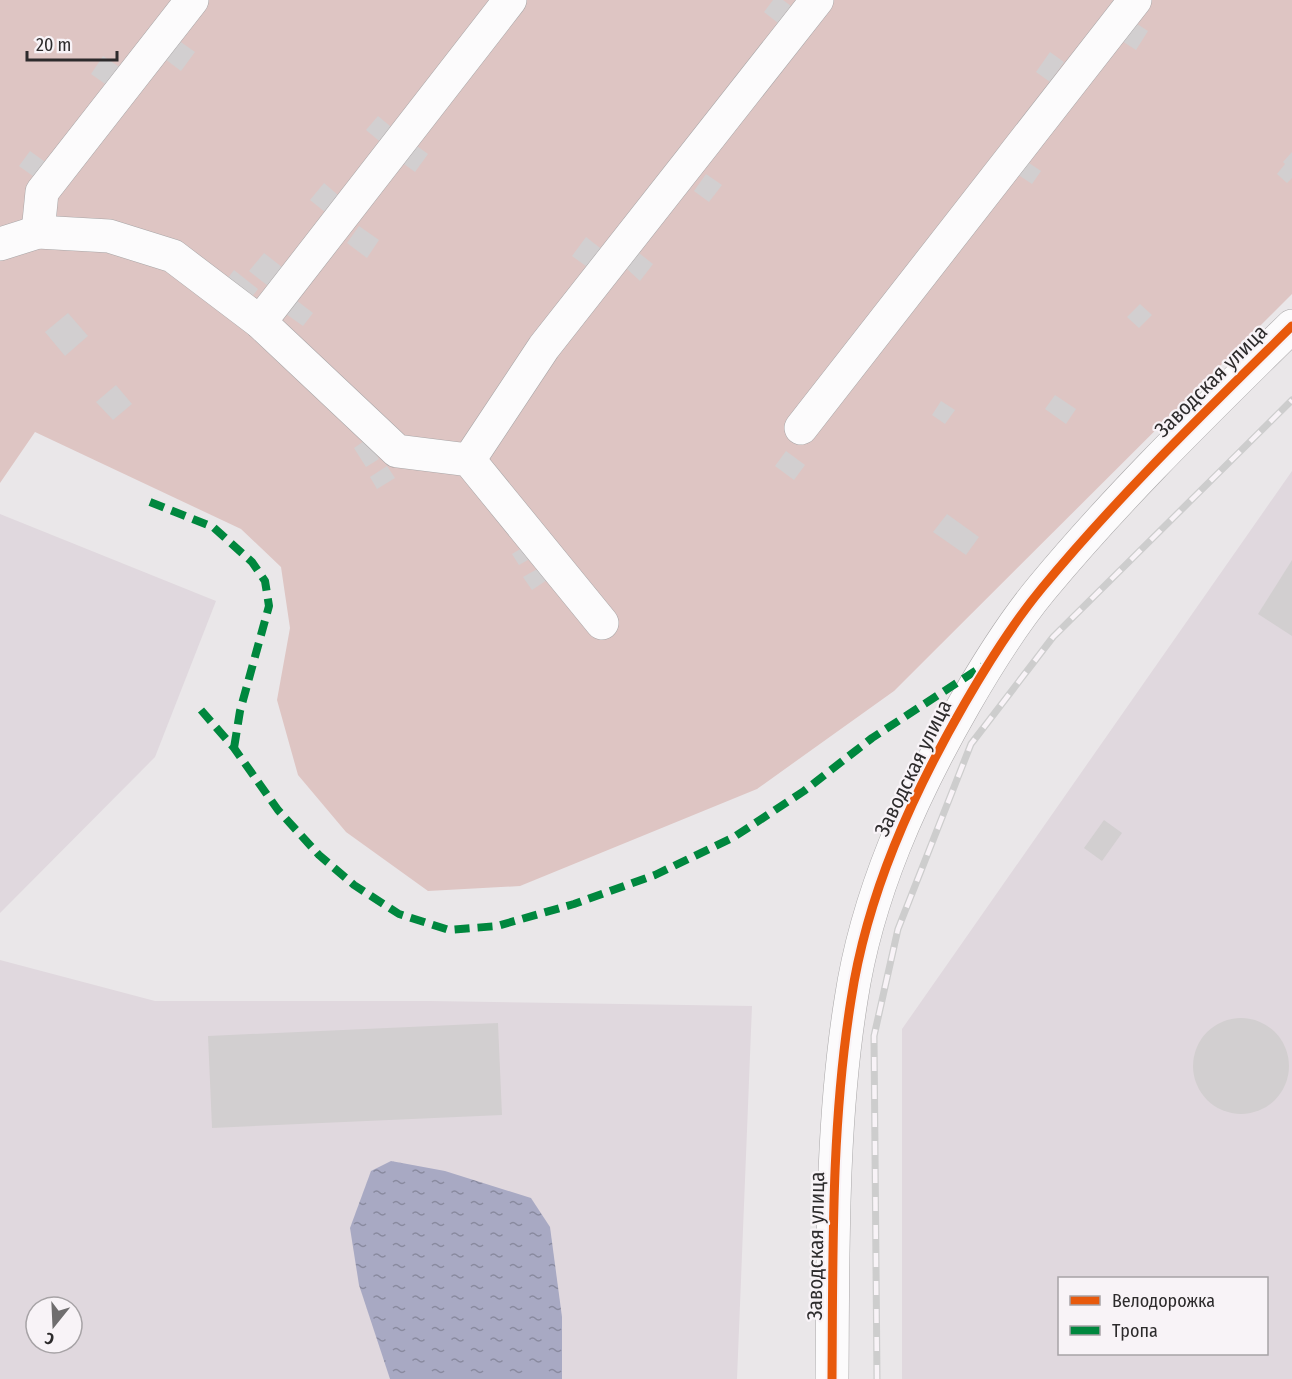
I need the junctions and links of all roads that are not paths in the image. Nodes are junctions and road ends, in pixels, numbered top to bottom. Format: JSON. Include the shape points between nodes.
{"nodes":[{"id":1,"x":192,"y":0,"type":"edge"},
{"id":2,"x":510,"y":0,"type":"edge"},
{"id":3,"x":817,"y":0,"type":"edge"},
{"id":4,"x":1135,"y":0,"type":"edge"},
{"id":5,"x":38,"y":232,"type":"junction"},
{"id":6,"x":0,"y":244,"type":"edge"},
{"id":7,"x":260,"y":322,"type":"junction"},
{"id":8,"x":1292,"y":326,"type":"edge"},
{"id":9,"x":801,"y":428,"type":"dead end"},
{"id":10,"x":469,"y":460,"type":"junction"},
{"id":11,"x":602,"y":623,"type":"dead end"},
{"id":12,"x":832,"y":1379,"type":"edge"}],
"edges":[{"from":1,"to":5,"type":"street","via":[[42,192]]},
{"from":2,"to":7,"type":"street"},
{"from":3,"to":10,"type":"street","via":[[544,347]]},
{"from":4,"to":9,"type":"street"},
{"from":5,"to":6,"type":"street"},
{"from":5,"to":7,"type":"street","via":[[109,236],[173,255]]},
{"from":7,"to":10,"type":"street","via":[[397,451]]},
{"from":8,"to":12,"type":"street","name":"Заводская улица","via":[[1133,484],[1040,590],[988,663],[940,745],[897,838],[867,924],[851,998],[841,1078],[833,1190]]},
{"from":10,"to":11,"type":"street"}]}
